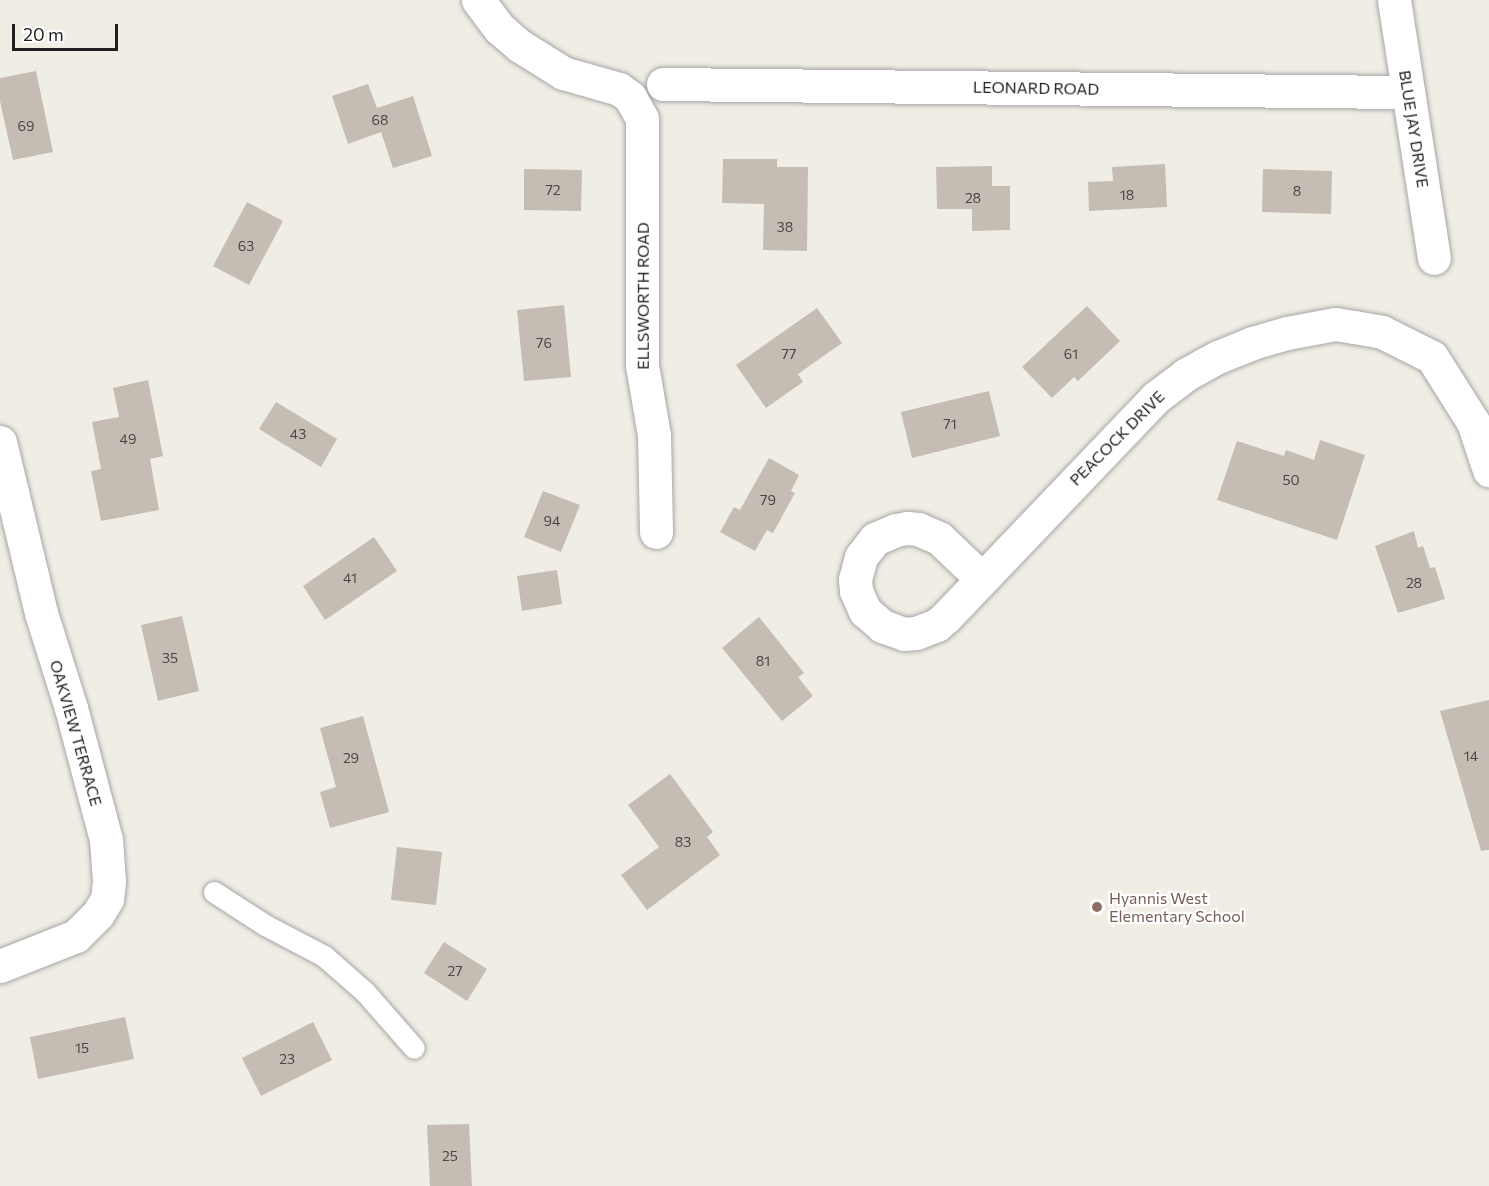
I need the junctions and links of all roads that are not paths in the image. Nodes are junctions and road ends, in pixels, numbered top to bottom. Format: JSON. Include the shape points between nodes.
{"nodes":[{"id":1,"x":477,"y":0,"type":"edge"},
{"id":2,"x":1394,"y":0,"type":"edge"},
{"id":3,"x":663,"y":84,"type":"dead end"},
{"id":4,"x":1408,"y":92,"type":"junction"},
{"id":5,"x":1434,"y":258,"type":"dead end"},
{"id":6,"x":0,"y":442,"type":"edge"},
{"id":7,"x":1489,"y":470,"type":"edge"},
{"id":8,"x":656,"y":532,"type":"dead end"},
{"id":9,"x":982,"y":579,"type":"dead end"},
{"id":10,"x":214,"y":892,"type":"dead end"},
{"id":11,"x":0,"y":966,"type":"edge"},
{"id":12,"x":414,"y":1048,"type":"dead end"}],
"edges":[{"from":1,"to":8,"type":"street","name":"ELLSWORTH ROAD","via":[[499,28],[536,57],[563,73],[619,89],[630,97],[642,119],[642,357],[655,444]]},
{"from":2,"to":4,"type":"street","name":"BLUE JAY DRIVE"},
{"from":3,"to":4,"type":"street","name":"LEONARD ROAD"},
{"from":4,"to":5,"type":"street","name":"BLUE JAY DRIVE"},
{"from":6,"to":11,"type":"street","name":"OAKVIEW TERRACE","via":[[41,613],[71,708],[105,840],[109,881],[107,899],[76,936]]},
{"from":7,"to":9,"type":"street","name":"PEACOCK DRIVE","via":[[1473,422],[1432,357],[1382,332],[1354,327],[1335,324],[1287,333],[1218,357],[1155,398]]},
{"from":10,"to":12,"type":"lane","via":[[324,956],[365,992]]}]}
